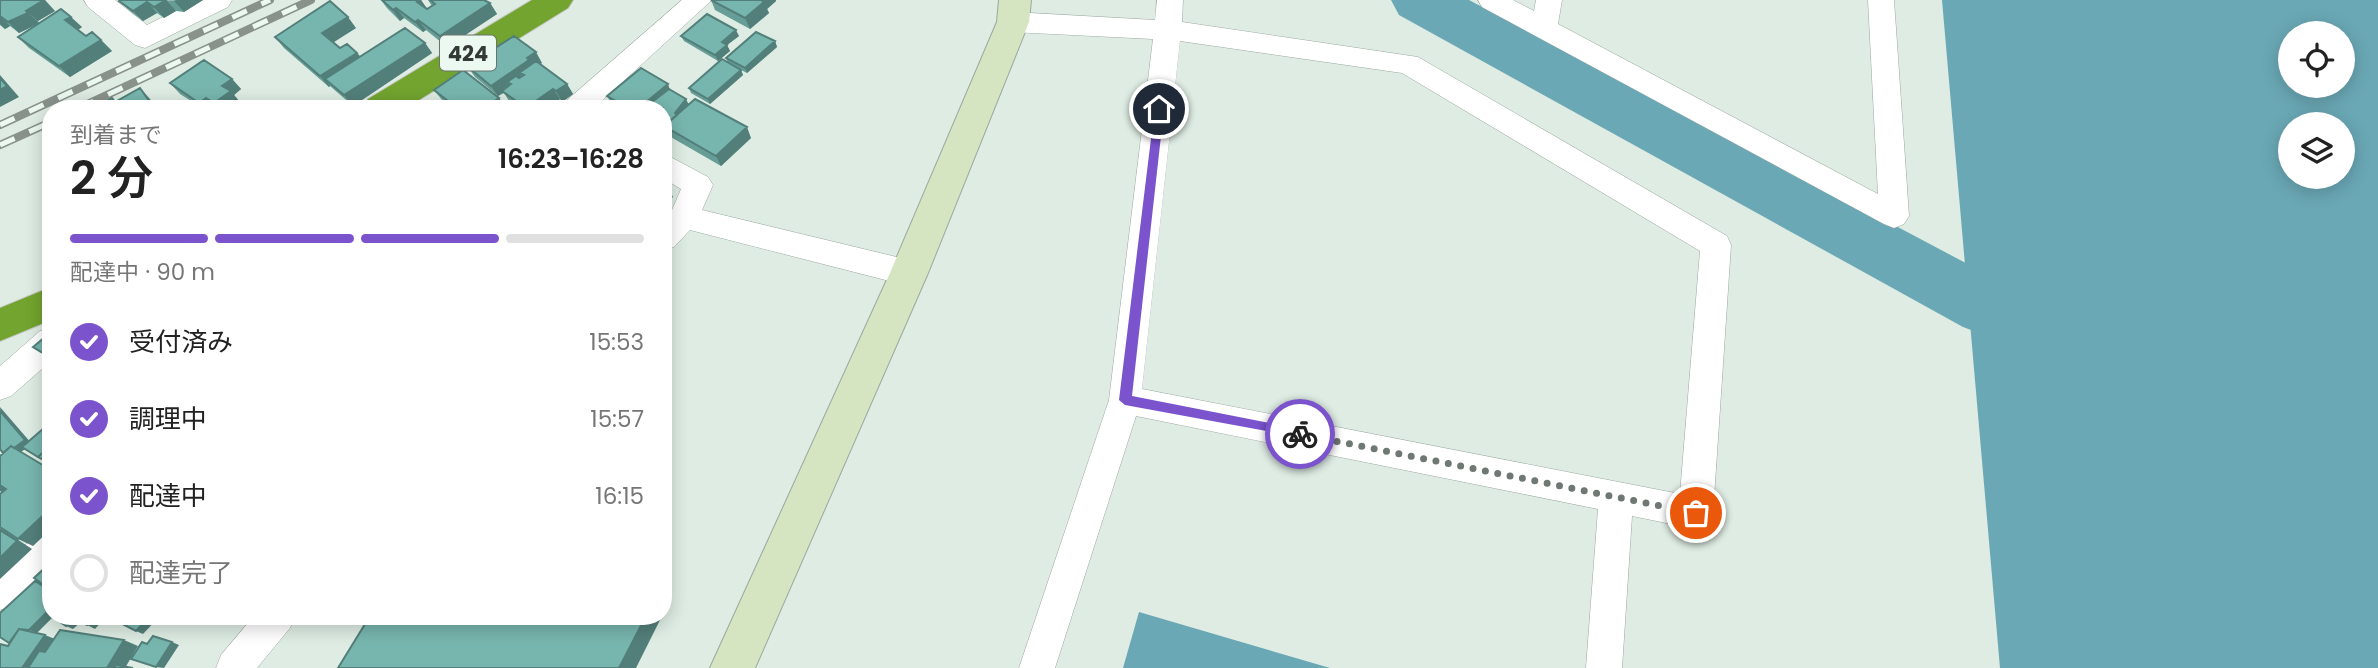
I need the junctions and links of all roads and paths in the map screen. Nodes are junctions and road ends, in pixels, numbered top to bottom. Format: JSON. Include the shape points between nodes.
{"nodes":[{"id":1,"x":97,"y":0,"type":"edge"},
{"id":2,"x":219,"y":0,"type":"edge"},
{"id":3,"x":557,"y":0,"type":"edge"},
{"id":4,"x":699,"y":0,"type":"edge"},
{"id":5,"x":1491,"y":0,"type":"edge"},
{"id":6,"x":1549,"y":0,"type":"edge"},
{"id":7,"x":1881,"y":0,"type":"edge"},
{"id":8,"x":1014,"y":11,"type":"edge"},
{"id":9,"x":1169,"y":15,"type":"edge"},
{"id":10,"x":1544,"y":28,"type":"junction"},
{"id":11,"x":393,"y":100,"type":"edge"},
{"id":12,"x":585,"y":100,"type":"edge"},
{"id":13,"x":672,"y":169,"type":"edge"},
{"id":14,"x":684,"y":217,"type":"junction"},
{"id":15,"x":672,"y":229,"type":"edge"},
{"id":16,"x":909,"y":273,"type":"junction"},
{"id":17,"x":42,"y":307,"type":"edge"},
{"id":18,"x":0,"y":325,"type":"edge"},
{"id":19,"x":42,"y":349,"type":"edge"},
{"id":20,"x":0,"y":386,"type":"edge"},
{"id":21,"x":1125,"y":400,"type":"junction"},
{"id":22,"x":1616,"y":497,"type":"junction"},
{"id":23,"x":42,"y":552,"type":"edge"},
{"id":24,"x":0,"y":593,"type":"edge"},
{"id":25,"x":270,"y":625,"type":"edge"},
{"id":26,"x":234,"y":668,"type":"edge"},
{"id":27,"x":732,"y":668,"type":"edge"},
{"id":28,"x":1037,"y":668,"type":"edge"},
{"id":29,"x":1604,"y":668,"type":"edge"}],
"edges":[{"from":1,"to":2,"type":"street","via":[[145,38]]},
{"from":3,"to":11,"type":"highway","number":"424"},
{"from":4,"to":12,"type":"street"},
{"from":5,"to":10,"type":"street"},
{"from":6,"to":10,"type":"street"},
{"from":7,"to":10,"type":"street","via":[[1894,216]]},
{"from":8,"to":9,"type":"street"},
{"from":8,"to":16,"type":"street"},
{"from":9,"to":21,"type":"street"},
{"from":9,"to":22,"type":"street","via":[[1408,64],[1716,245],[1696,513]]},
{"from":13,"to":14,"type":"street","via":[[698,185]]},
{"from":14,"to":15,"type":"street"},
{"from":14,"to":16,"type":"street"},
{"from":16,"to":27,"type":"street"},
{"from":17,"to":18,"type":"highway"},
{"from":19,"to":20,"type":"street"},
{"from":21,"to":22,"type":"street"},
{"from":21,"to":28,"type":"street"},
{"from":22,"to":29,"type":"street"},
{"from":23,"to":24,"type":"street"},
{"from":25,"to":26,"type":"street"}]}
